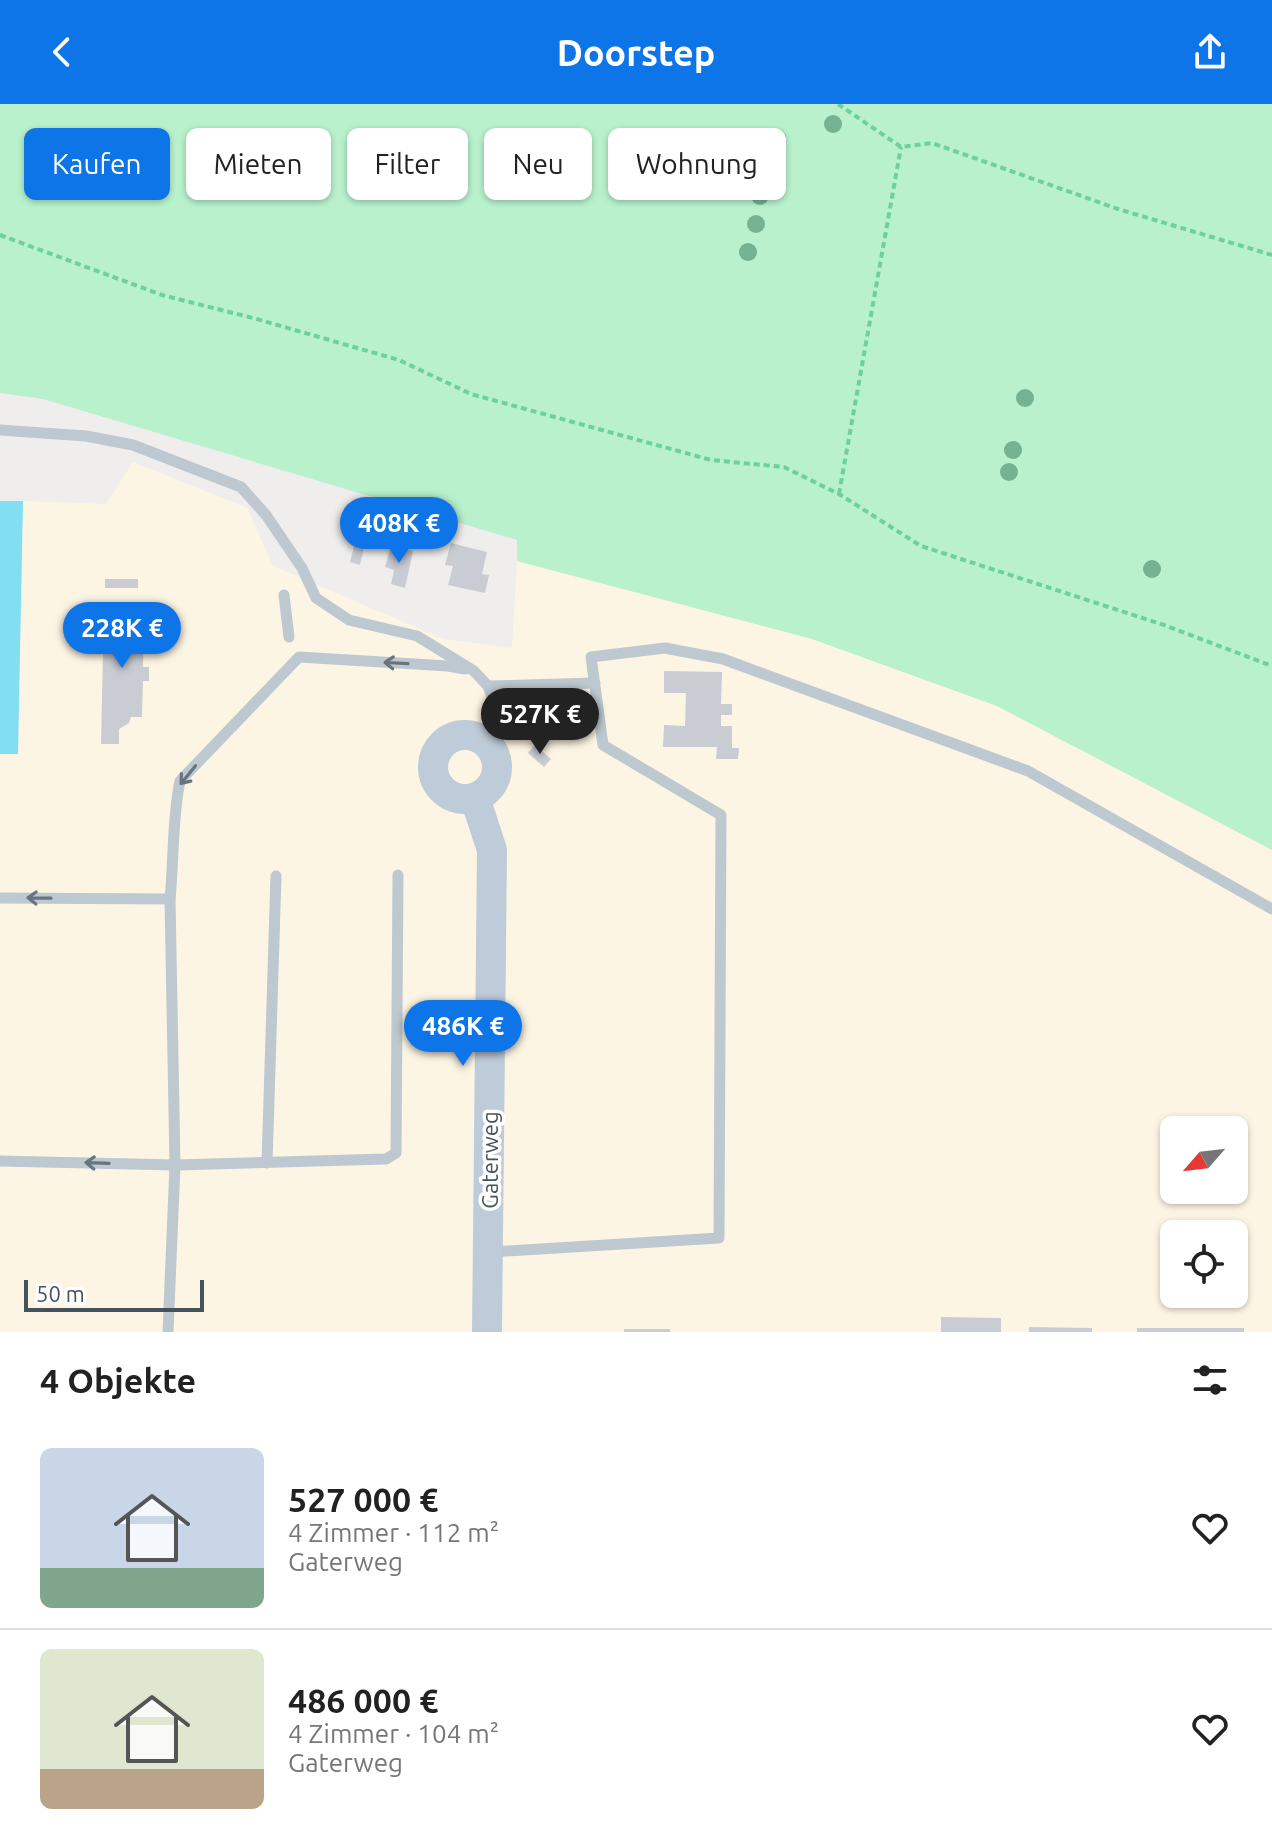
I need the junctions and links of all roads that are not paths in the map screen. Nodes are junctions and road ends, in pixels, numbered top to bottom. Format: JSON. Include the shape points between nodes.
{"nodes":[{"id":1,"x":0,"y":430,"type":"edge"},
{"id":2,"x":284,"y":595,"type":"dead end"},
{"id":3,"x":289,"y":637,"type":"dead end"},
{"id":4,"x":474,"y":671,"type":"junction"},
{"id":5,"x":595,"y":683,"type":"junction"},
{"id":6,"x":488,"y":686,"type":"junction"},
{"id":7,"x":480,"y":739,"type":"junction"},
{"id":8,"x":475,"y":798,"type":"junction"},
{"id":9,"x":398,"y":875,"type":"dead end"},
{"id":10,"x":276,"y":876,"type":"dead end"},
{"id":11,"x":0,"y":898,"type":"edge"},
{"id":12,"x":170,"y":899,"type":"junction"},
{"id":13,"x":1272,"y":909,"type":"edge"},
{"id":14,"x":0,"y":1161,"type":"edge"},
{"id":15,"x":267,"y":1163,"type":"junction"},
{"id":16,"x":175,"y":1165,"type":"junction"},
{"id":17,"x":489,"y":1252,"type":"junction"},
{"id":18,"x":168,"y":1332,"type":"edge"},
{"id":19,"x":487,"y":1332,"type":"edge"}],
"edges":[{"from":1,"to":4,"type":"lane","via":[[133,445],[241,487],[302,568],[316,598],[349,620],[417,636]]},
{"from":2,"to":3,"type":"lane"},
{"from":4,"to":6,"type":"lane"},
{"from":4,"to":12,"type":"lane","one_way":true,"via":[[299,657],[180,781]]},
{"from":5,"to":6,"type":"lane"},
{"from":5,"to":13,"type":"lane","via":[[591,657],[665,648],[723,659],[1028,771]]},
{"from":5,"to":17,"type":"lane","via":[[603,745],[721,815],[719,1238]]},
{"from":6,"to":7,"type":"lane","via":[[494,715]]},
{"from":7,"to":8,"type":"street","via":[[492,748],[497,767],[491,786]]},
{"from":7,"to":8,"type":"street","via":[[466,734],[446,740],[433,766],[438,786],[446,793]]},
{"from":8,"to":17,"type":"street","name":"Gaterweg","via":[[492,850]]},
{"from":9,"to":15,"type":"lane","via":[[396,1153],[386,1159]]},
{"from":10,"to":15,"type":"lane"},
{"from":12,"to":11,"type":"lane","one_way":true},
{"from":12,"to":16,"type":"lane"},
{"from":16,"to":14,"type":"lane","one_way":true},
{"from":15,"to":16,"type":"lane"},
{"from":16,"to":18,"type":"lane"},
{"from":17,"to":19,"type":"street","name":"Gaterweg"}]}
